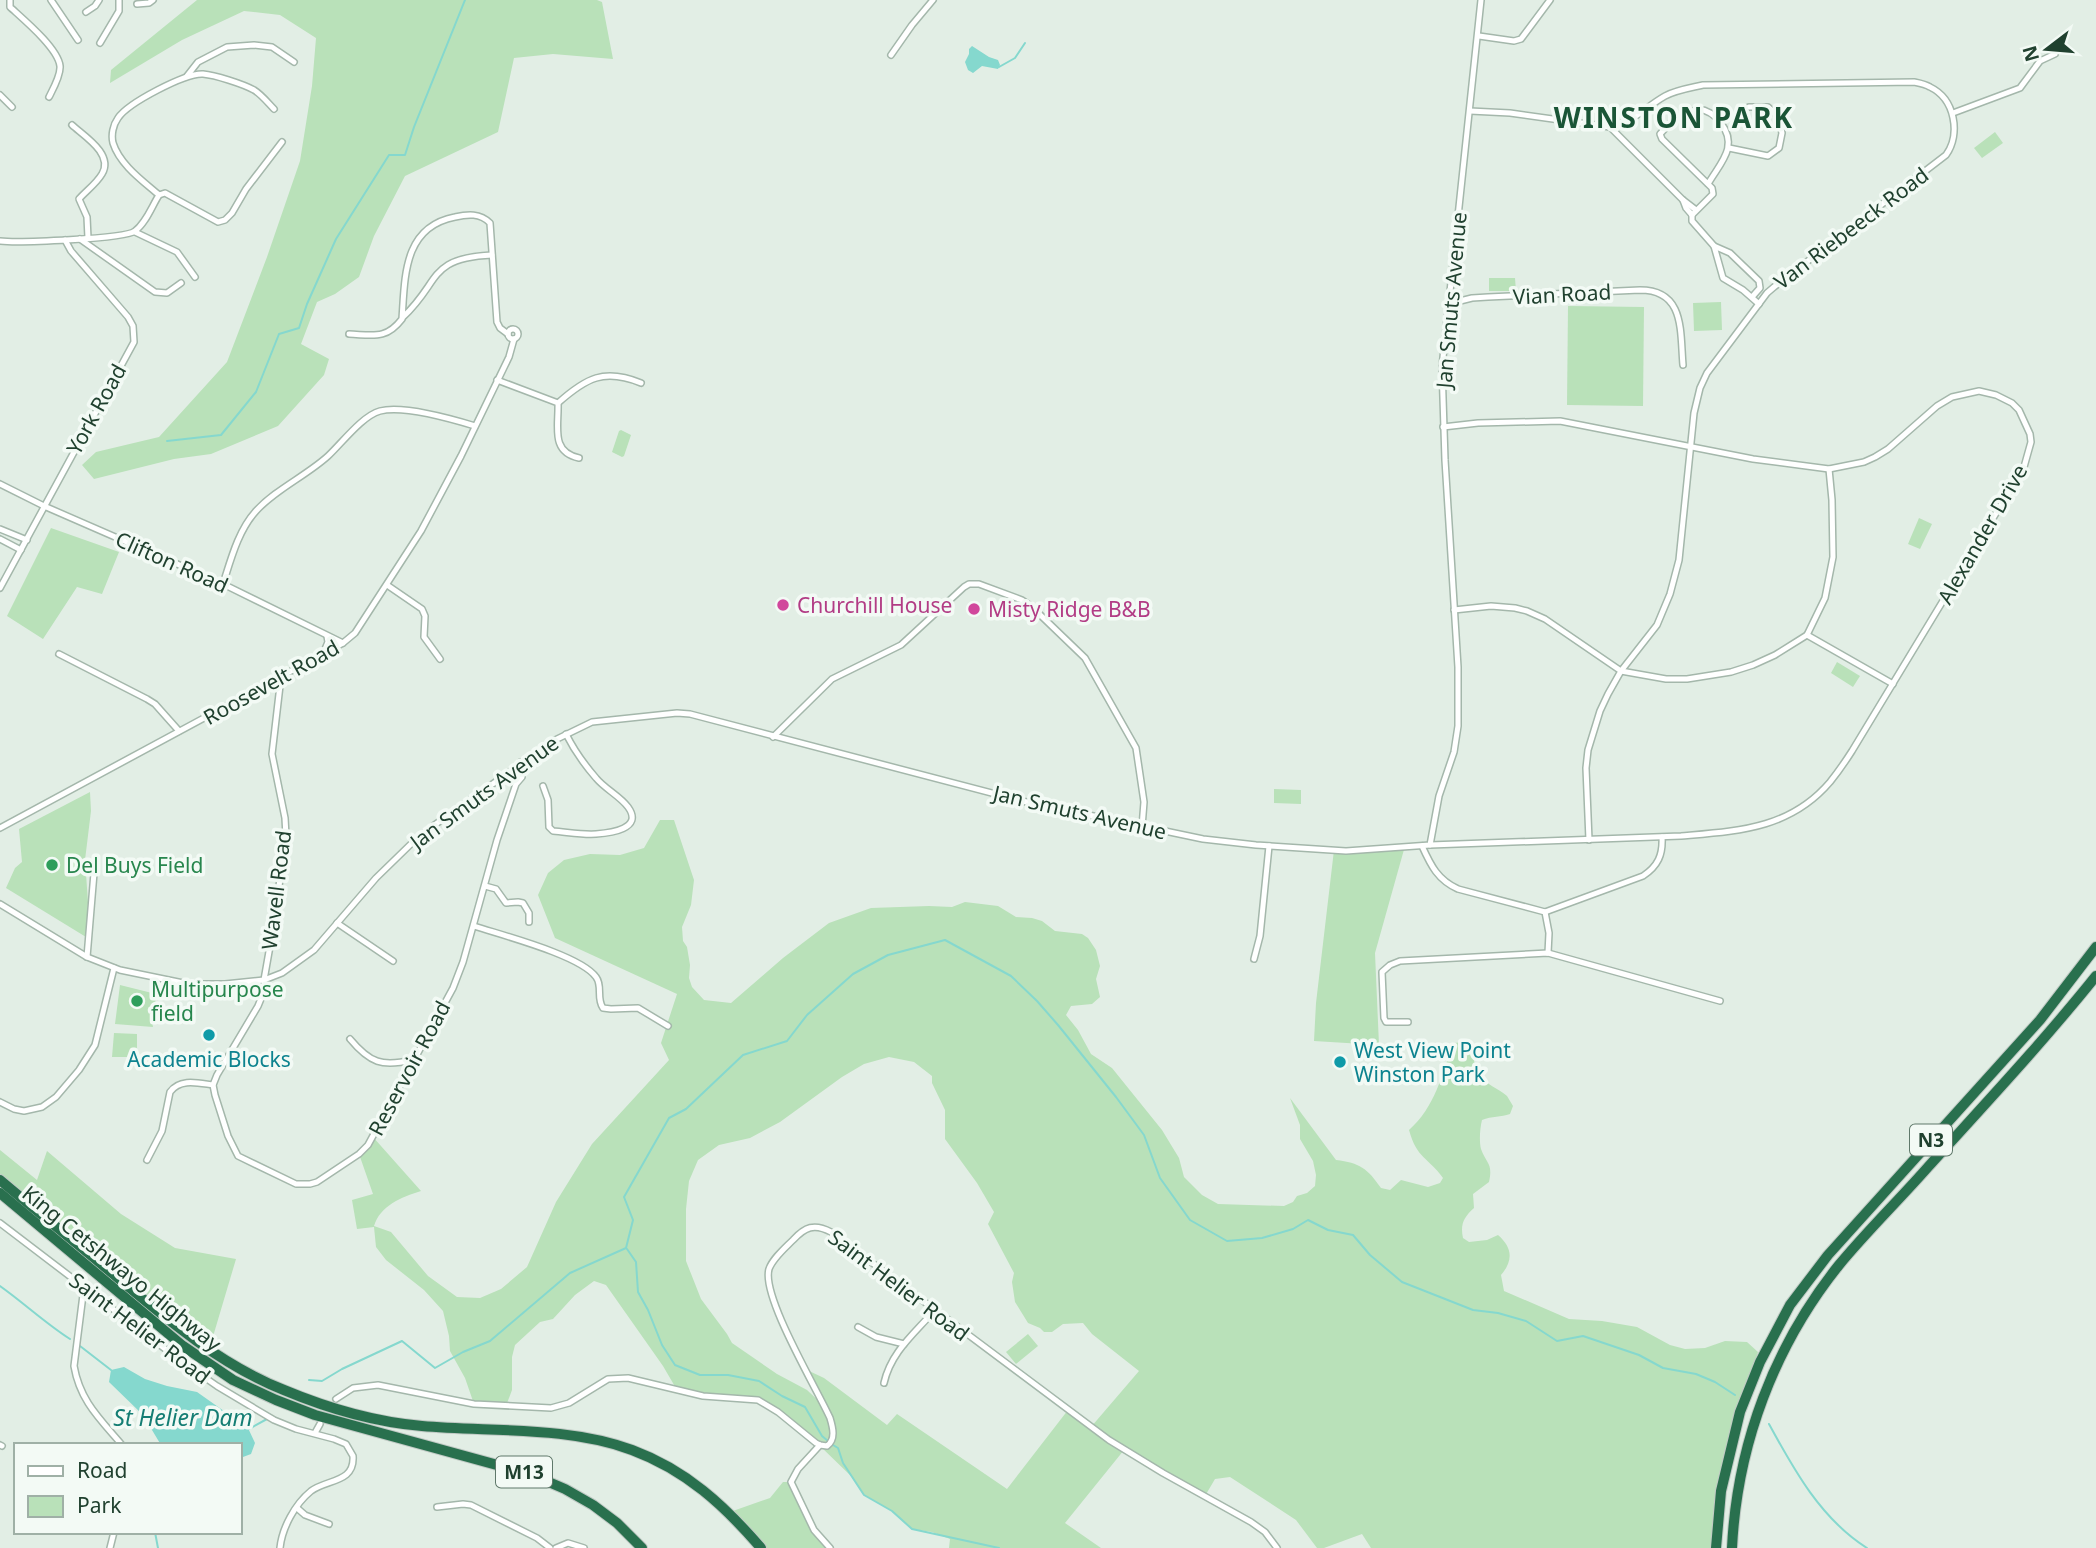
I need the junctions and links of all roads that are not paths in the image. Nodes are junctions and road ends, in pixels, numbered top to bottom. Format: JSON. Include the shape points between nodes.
{"nodes":[{"id":1,"x":10,"y":0,"type":"edge"},
{"id":2,"x":51,"y":0,"type":"edge"},
{"id":3,"x":99,"y":0,"type":"edge"},
{"id":4,"x":119,"y":0,"type":"edge"},
{"id":5,"x":153,"y":0,"type":"edge"},
{"id":6,"x":933,"y":0,"type":"edge"},
{"id":7,"x":1481,"y":0,"type":"edge"},
{"id":8,"x":1550,"y":0,"type":"edge"},
{"id":9,"x":137,"y":4,"type":"dead end"},
{"id":10,"x":86,"y":12,"type":"dead end"},
{"id":11,"x":1479,"y":36,"type":"junction"},
{"id":12,"x":78,"y":40,"type":"dead end"},
{"id":13,"x":100,"y":43,"type":"dead end"},
{"id":14,"x":2055,"y":54,"type":"dead end"},
{"id":15,"x":891,"y":55,"type":"dead end"},
{"id":16,"x":294,"y":62,"type":"dead end"},
{"id":17,"x":185,"y":78,"type":"junction"},
{"id":18,"x":0,"y":95,"type":"edge"},
{"id":19,"x":49,"y":97,"type":"dead end"},
{"id":20,"x":12,"y":107,"type":"dead end"},
{"id":21,"x":1749,"y":107,"type":"dead end"},
{"id":22,"x":274,"y":108,"type":"dead end"},
{"id":23,"x":1469,"y":111,"type":"junction"},
{"id":24,"x":1953,"y":113,"type":"junction"},
{"id":25,"x":72,"y":125,"type":"dead end"},
{"id":26,"x":1609,"y":127,"type":"junction"},
{"id":27,"x":282,"y":142,"type":"dead end"},
{"id":28,"x":1729,"y":148,"type":"junction"},
{"id":29,"x":1708,"y":184,"type":"junction"},
{"id":30,"x":159,"y":195,"type":"junction"},
{"id":31,"x":1694,"y":213,"type":"junction"},
{"id":32,"x":135,"y":232,"type":"junction"},
{"id":33,"x":84,"y":239,"type":"junction"},
{"id":34,"x":65,"y":240,"type":"junction"},
{"id":35,"x":0,"y":241,"type":"edge"},
{"id":36,"x":1714,"y":246,"type":"junction"},
{"id":37,"x":492,"y":255,"type":"junction"},
{"id":38,"x":195,"y":277,"type":"dead end"},
{"id":39,"x":181,"y":283,"type":"dead end"},
{"id":40,"x":1752,"y":297,"type":"junction"},
{"id":41,"x":1759,"y":303,"type":"junction"},
{"id":42,"x":1448,"y":304,"type":"junction"},
{"id":43,"x":403,"y":317,"type":"junction"},
{"id":44,"x":349,"y":334,"type":"dead end"},
{"id":45,"x":1682,"y":365,"type":"dead end"},
{"id":46,"x":497,"y":380,"type":"junction"},
{"id":47,"x":641,"y":383,"type":"dead end"},
{"id":48,"x":558,"y":403,"type":"junction"},
{"id":49,"x":475,"y":426,"type":"junction"},
{"id":50,"x":1443,"y":427,"type":"junction"},
{"id":51,"x":1690,"y":446,"type":"junction"},
{"id":52,"x":579,"y":458,"type":"dead end"},
{"id":53,"x":1829,"y":469,"type":"junction"},
{"id":54,"x":0,"y":484,"type":"edge"},
{"id":55,"x":44,"y":506,"type":"junction"},
{"id":56,"x":0,"y":529,"type":"edge"},
{"id":57,"x":0,"y":539,"type":"edge"},
{"id":58,"x":27,"y":540,"type":"junction"},
{"id":59,"x":21,"y":550,"type":"junction"},
{"id":60,"x":223,"y":584,"type":"junction"},
{"id":61,"x":387,"y":585,"type":"junction"},
{"id":62,"x":0,"y":588,"type":"edge"},
{"id":63,"x":1454,"y":610,"type":"junction"},
{"id":64,"x":1807,"y":635,"type":"junction"},
{"id":65,"x":327,"y":636,"type":"junction"},
{"id":66,"x":343,"y":643,"type":"junction"},
{"id":67,"x":59,"y":654,"type":"dead end"},
{"id":68,"x":323,"y":654,"type":"junction"},
{"id":69,"x":440,"y":659,"type":"dead end"},
{"id":70,"x":1621,"y":671,"type":"junction"},
{"id":71,"x":281,"y":677,"type":"junction"},
{"id":72,"x":1893,"y":684,"type":"junction"},
{"id":73,"x":179,"y":732,"type":"junction"},
{"id":74,"x":566,"y":734,"type":"junction"},
{"id":75,"x":773,"y":737,"type":"junction"},
{"id":76,"x":521,"y":762,"type":"junction"},
{"id":77,"x":504,"y":774,"type":"junction"},
{"id":78,"x":516,"y":784,"type":"junction"},
{"id":79,"x":543,"y":786,"type":"dead end"},
{"id":80,"x":1142,"y":827,"type":"junction"},
{"id":81,"x":0,"y":828,"type":"edge"},
{"id":82,"x":1662,"y":836,"type":"junction"},
{"id":83,"x":1589,"y":839,"type":"junction"},
{"id":84,"x":1430,"y":845,"type":"junction"},
{"id":85,"x":1269,"y":846,"type":"junction"},
{"id":86,"x":1422,"y":846,"type":"junction"},
{"id":87,"x":94,"y":873,"type":"dead end"},
{"id":88,"x":485,"y":887,"type":"junction"},
{"id":89,"x":0,"y":904,"type":"edge"},
{"id":90,"x":1545,"y":912,"type":"junction"},
{"id":91,"x":529,"y":922,"type":"dead end"},
{"id":92,"x":337,"y":923,"type":"junction"},
{"id":93,"x":474,"y":926,"type":"junction"},
{"id":94,"x":2096,"y":947,"type":"edge"},
{"id":95,"x":1548,"y":953,"type":"junction"},
{"id":96,"x":87,"y":957,"type":"junction"},
{"id":97,"x":1254,"y":959,"type":"dead end"},
{"id":98,"x":393,"y":961,"type":"dead end"},
{"id":99,"x":114,"y":968,"type":"junction"},
{"id":100,"x":2096,"y":976,"type":"edge"},
{"id":101,"x":264,"y":979,"type":"junction"},
{"id":102,"x":1720,"y":1001,"type":"dead end"},
{"id":103,"x":1408,"y":1022,"type":"dead end"},
{"id":104,"x":668,"y":1026,"type":"dead end"},
{"id":105,"x":350,"y":1039,"type":"dead end"},
{"id":106,"x":412,"y":1060,"type":"junction"},
{"id":107,"x":213,"y":1085,"type":"junction"},
{"id":108,"x":0,"y":1102,"type":"edge"},
{"id":109,"x":147,"y":1160,"type":"dead end"},
{"id":110,"x":0,"y":1174,"type":"edge"},
{"id":111,"x":0,"y":1180,"type":"edge"},
{"id":112,"x":0,"y":1195,"type":"edge"},
{"id":113,"x":22,"y":1198,"type":"junction"},
{"id":114,"x":0,"y":1223,"type":"edge"},
{"id":115,"x":84,"y":1287,"type":"junction"},
{"id":116,"x":934,"y":1311,"type":"junction"},
{"id":117,"x":858,"y":1327,"type":"dead end"},
{"id":118,"x":904,"y":1344,"type":"junction"},
{"id":119,"x":884,"y":1384,"type":"dead end"},
{"id":120,"x":336,"y":1399,"type":"dead end"},
{"id":121,"x":320,"y":1424,"type":"dead end"},
{"id":122,"x":314,"y":1433,"type":"junction"},
{"id":123,"x":120,"y":1443,"type":"edge"},
{"id":124,"x":820,"y":1446,"type":"junction"},
{"id":125,"x":437,"y":1507,"type":"dead end"},
{"id":126,"x":297,"y":1508,"type":"junction"},
{"id":127,"x":329,"y":1524,"type":"dead end"},
{"id":128,"x":280,"y":1548,"type":"edge"},
{"id":129,"x":550,"y":1548,"type":"edge"},
{"id":130,"x":556,"y":1548,"type":"edge"},
{"id":131,"x":584,"y":1548,"type":"edge"},
{"id":132,"x":642,"y":1548,"type":"edge"},
{"id":133,"x":761,"y":1548,"type":"edge"},
{"id":134,"x":830,"y":1548,"type":"edge"},
{"id":135,"x":1277,"y":1548,"type":"edge"},
{"id":136,"x":1716,"y":1548,"type":"edge"},
{"id":137,"x":1732,"y":1548,"type":"edge"}],
"edges":[{"from":1,"to":19,"type":"street","via":[[10,7],[38,33],[58,62]]},
{"from":2,"to":12,"type":"street"},
{"from":3,"to":10,"type":"street"},
{"from":4,"to":13,"type":"street","via":[[119,11]]},
{"from":5,"to":9,"type":"street"},
{"from":6,"to":15,"type":"street"},
{"from":7,"to":11,"type":"street","name":"Jan Smuts Avenue"},
{"from":8,"to":11,"type":"street","via":[[1521,39]]},
{"from":11,"to":23,"type":"street","name":"Jan Smuts Avenue"},
{"from":14,"to":24,"type":"street","via":[[2040,61],[2020,88]]},
{"from":16,"to":17,"type":"street","via":[[272,47],[227,47],[198,62]]},
{"from":17,"to":22,"type":"street","via":[[203,74],[250,88]]},
{"from":17,"to":30,"type":"street","via":[[123,112],[113,131],[120,156]]},
{"from":18,"to":20,"type":"street"},
{"from":21,"to":28,"type":"street","via":[[1768,107],[1778,116],[1779,148],[1768,156]]},
{"from":23,"to":26,"type":"street"},
{"from":23,"to":42,"type":"street","name":"Jan Smuts Avenue"},
{"from":24,"to":26,"type":"street","via":[[1937,91],[1914,82],[1703,85],[1667,95],[1629,121]]},
{"from":24,"to":41,"type":"street","name":"Van Riebeeck Road","via":[[1954,139],[1946,155],[1781,281]]},
{"from":25,"to":33,"type":"street","via":[[104,160],[103,173],[79,200],[87,217]]},
{"from":26,"to":31,"type":"street"},
{"from":27,"to":30,"type":"street","via":[[225,220],[216,222],[165,193]]},
{"from":28,"to":29,"type":"street"},
{"from":28,"to":29,"type":"street","via":[[1724,127],[1702,109],[1675,118],[1660,133]]},
{"from":29,"to":31,"type":"street","via":[[1713,194]]},
{"from":30,"to":32,"type":"street"},
{"from":31,"to":36,"type":"street","via":[[1692,221]]},
{"from":32,"to":33,"type":"street"},
{"from":32,"to":38,"type":"street","via":[[177,253]]},
{"from":33,"to":34,"type":"street"},
{"from":33,"to":39,"type":"street","via":[[155,292],[167,293]]},
{"from":34,"to":35,"type":"street"},
{"from":34,"to":55,"type":"street","name":"York Road","via":[[128,317],[134,339]]},
{"from":36,"to":40,"type":"street","via":[[1723,278]]},
{"from":36,"to":40,"type":"street","via":[[1730,253],[1759,281],[1760,288]]},
{"from":37,"to":43,"type":"street","via":[[462,258],[444,266]]},
{"from":37,"to":43,"type":"street","via":[[491,223],[482,217],[461,215],[430,226],[410,252]]},
{"from":37,"to":46,"type":"street","name":"Roosevelt Road","via":[[497,322],[511,336],[509,356]]},
{"from":40,"to":41,"type":"street"},
{"from":41,"to":51,"type":"street","name":"Van Riebeeck Road","via":[[1707,373],[1696,403]]},
{"from":42,"to":45,"type":"street","name":"Vian Road","via":[[1488,297],[1659,291],[1675,309],[1680,323]]},
{"from":42,"to":50,"type":"street","name":"Jan Smuts Avenue"},
{"from":43,"to":44,"type":"street","via":[[387,333]]},
{"from":46,"to":48,"type":"street"},
{"from":46,"to":49,"type":"street","name":"Roosevelt Road"},
{"from":47,"to":48,"type":"street","via":[[599,376]]},
{"from":48,"to":52,"type":"street","via":[[559,446],[566,455]]},
{"from":49,"to":60,"type":"street","via":[[401,410],[373,414],[321,463],[255,513],[239,537]]},
{"from":49,"to":61,"type":"street","name":"Roosevelt Road","via":[[421,531]]},
{"from":50,"to":51,"type":"street","name":"Alexander Drive","via":[[1560,421]]},
{"from":50,"to":63,"type":"street","name":"Jan Smuts Avenue"},
{"from":51,"to":53,"type":"street","name":"Alexander Drive","via":[[1789,466]]},
{"from":51,"to":70,"type":"street","name":"Van Riebeeck Road","via":[[1679,560],[1670,594],[1657,625]]},
{"from":53,"to":64,"type":"street","via":[[1833,557],[1825,598]]},
{"from":53,"to":72,"type":"street","name":"Alexander Drive","via":[[1875,457],[1937,406],[1964,393],[1996,394],[2012,403],[2030,434],[2024,467]]},
{"from":54,"to":55,"type":"street","name":"Clifton Road"},
{"from":55,"to":58,"type":"street","name":"York Road"},
{"from":55,"to":60,"type":"street","name":"Clifton Road"},
{"from":56,"to":58,"type":"street"},
{"from":57,"to":59,"type":"street"},
{"from":58,"to":59,"type":"street","name":"York Road"},
{"from":59,"to":62,"type":"street","name":"York Road"},
{"from":60,"to":65,"type":"street","name":"Clifton Road"},
{"from":61,"to":66,"type":"street","name":"Roosevelt Road","via":[[361,626]]},
{"from":61,"to":69,"type":"street","via":[[422,609],[424,636]]},
{"from":63,"to":70,"type":"street","via":[[1491,606],[1527,611]]},
{"from":63,"to":84,"type":"street","name":"Jan Smuts Avenue","via":[[1457,740]]},
{"from":64,"to":70,"type":"street","via":[[1763,662],[1731,673],[1666,679]]},
{"from":64,"to":72,"type":"street"},
{"from":65,"to":66,"type":"street","name":"Clifton Road"},
{"from":65,"to":68,"type":"street"},
{"from":66,"to":68,"type":"street","name":"Roosevelt Road"},
{"from":67,"to":73,"type":"street","via":[[155,704]]},
{"from":68,"to":71,"type":"street","name":"Roosevelt Road"},
{"from":70,"to":83,"type":"street","name":"Van Riebeeck Road","via":[[1600,711],[1588,750]]},
{"from":71,"to":73,"type":"street","name":"Roosevelt Road"},
{"from":71,"to":101,"type":"street","name":"Wavell Road","via":[[272,754],[286,836]]},
{"from":72,"to":82,"type":"street","name":"Alexander Drive","via":[[1828,784],[1782,820],[1722,833]]},
{"from":73,"to":81,"type":"street","name":"Roosevelt Road"},
{"from":74,"to":75,"type":"street","name":"Jan Smuts Avenue","via":[[601,721],[681,713]]},
{"from":74,"to":76,"type":"street","name":"Jan Smuts Avenue"},
{"from":74,"to":79,"type":"street","via":[[576,755],[629,807],[628,827],[596,834],[553,831]]},
{"from":75,"to":80,"type":"street","name":"Jan Smuts Avenue"},
{"from":75,"to":80,"type":"street","via":[[832,679],[901,645],[966,586],[982,585],[1027,603],[1085,658],[1136,747],[1144,802]]},
{"from":76,"to":77,"type":"street","name":"Jan Smuts Avenue"},
{"from":76,"to":78,"type":"street","name":"Reservoir Road","via":[[522,777]]},
{"from":77,"to":78,"type":"street"},
{"from":77,"to":92,"type":"street","name":"Jan Smuts Avenue","via":[[413,842]]},
{"from":78,"to":88,"type":"street","name":"Reservoir Road"},
{"from":80,"to":85,"type":"street","name":"Jan Smuts Avenue"},
{"from":82,"to":83,"type":"street","name":"Alexander Drive"},
{"from":82,"to":90,"type":"street","via":[[1660,858],[1643,876]]},
{"from":83,"to":84,"type":"street","name":"Alexander Drive"},
{"from":84,"to":86,"type":"street","name":"Jan Smuts Avenue"},
{"from":85,"to":86,"type":"street","name":"Jan Smuts Avenue","via":[[1346,851]]},
{"from":85,"to":97,"type":"street"},
{"from":86,"to":90,"type":"street","via":[[1434,871],[1450,886]]},
{"from":87,"to":96,"type":"street"},
{"from":88,"to":91,"type":"street","via":[[496,889],[506,903],[523,903]]},
{"from":88,"to":93,"type":"street","name":"Reservoir Road"},
{"from":89,"to":96,"type":"street","name":"Jan Smuts Avenue"},
{"from":90,"to":95,"type":"street"},
{"from":92,"to":98,"type":"street"},
{"from":92,"to":101,"type":"street","name":"Jan Smuts Avenue","via":[[300,961]]},
{"from":93,"to":104,"type":"street","via":[[551,951],[591,972],[597,978],[603,1008],[638,1008]]},
{"from":93,"to":106,"type":"street","name":"Reservoir Road","via":[[453,988]]},
{"from":94,"to":136,"type":"highway","number":"N3","via":[[2040,1020],[1799,1291],[1771,1338],[1740,1412],[1721,1491]]},
{"from":95,"to":102,"type":"street"},
{"from":95,"to":103,"type":"street","via":[[1390,965],[1382,972],[1384,1018],[1386,1022]]},
{"from":96,"to":99,"type":"street","name":"Jan Smuts Avenue"},
{"from":99,"to":101,"type":"street","name":"Jan Smuts Avenue","via":[[192,984]]},
{"from":99,"to":108,"type":"street","via":[[95,1045],[63,1089],[50,1103],[33,1110],[17,1110]]},
{"from":100,"to":137,"type":"highway","number":"N3","via":[[1839,1265],[1813,1302],[1773,1372],[1747,1444]]},
{"from":101,"to":107,"type":"street","via":[[263,997]]},
{"from":105,"to":106,"type":"street","via":[[373,1061],[396,1064]]},
{"from":106,"to":107,"type":"street","name":"Reservoir Road","via":[[368,1145],[310,1184],[289,1181],[238,1156]]},
{"from":107,"to":109,"type":"street","via":[[182,1083],[172,1089],[162,1131]]},
{"from":110,"to":113,"type":"highway"},
{"from":111,"to":113,"type":"highway","name":"King Cetshwayo Highway","number":"M13"},
{"from":112,"to":132,"type":"highway","name":"King Cetshwayo Highway","number":"M13","via":[[183,1346],[233,1380],[315,1415],[530,1474],[593,1505]]},
{"from":113,"to":133,"type":"highway","name":"King Cetshwayo Highway","number":"M13","via":[[160,1314],[225,1361],[282,1390],[394,1422],[562,1435],[627,1448],[684,1476],[719,1502]]},
{"from":114,"to":115,"type":"street","name":"Saint Helier Road"},
{"from":115,"to":122,"type":"street","name":"Saint Helier Road","via":[[217,1386],[274,1420]]},
{"from":115,"to":123,"type":"street","via":[[75,1374],[81,1394]]},
{"from":116,"to":118,"type":"street"},
{"from":116,"to":124,"type":"street","name":"Saint Helier Road","via":[[822,1228],[805,1229],[779,1254],[768,1274],[775,1305],[833,1427],[830,1444]]},
{"from":116,"to":135,"type":"street","name":"Saint Helier Road","via":[[1109,1440],[1251,1522]]},
{"from":117,"to":118,"type":"street"},
{"from":118,"to":119,"type":"street","via":[[891,1360]]},
{"from":120,"to":124,"type":"street","via":[[354,1388],[378,1385],[474,1404],[551,1408],[569,1404],[608,1379],[628,1378],[691,1394],[758,1400]]},
{"from":121,"to":122,"type":"street"},
{"from":122,"to":126,"type":"street","name":"Saint Helier Road","via":[[346,1444],[354,1463],[343,1478],[314,1489]]},
{"from":124,"to":134,"type":"street","via":[[791,1482],[813,1527]]},
{"from":125,"to":129,"type":"street","via":[[471,1505]]},
{"from":126,"to":127,"type":"street"},
{"from":126,"to":128,"type":"street"},
{"from":130,"to":131,"type":"street","via":[[568,1543]]}]}
